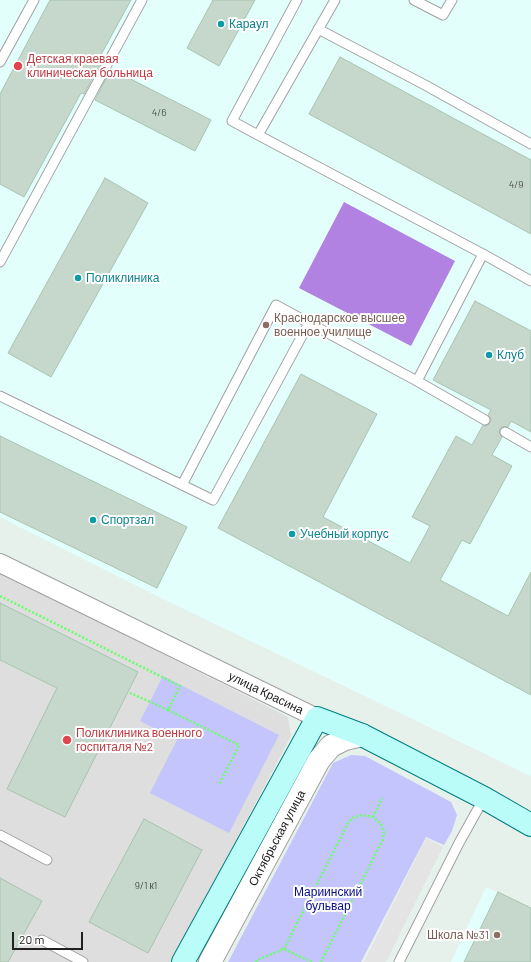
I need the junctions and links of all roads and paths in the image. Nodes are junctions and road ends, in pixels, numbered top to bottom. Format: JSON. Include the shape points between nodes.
{"nodes":[{"id":1,"x":34,"y":0,"type":"edge"},
{"id":2,"x":142,"y":0,"type":"edge"},
{"id":3,"x":297,"y":0,"type":"edge"},
{"id":4,"x":335,"y":0,"type":"edge"},
{"id":5,"x":414,"y":0,"type":"edge"},
{"id":6,"x":452,"y":0,"type":"edge"},
{"id":7,"x":318,"y":29,"type":"junction"},
{"id":8,"x":0,"y":62,"type":"edge"},
{"id":9,"x":258,"y":135,"type":"junction"},
{"id":10,"x":531,"y":144,"type":"edge"},
{"id":11,"x":483,"y":254,"type":"junction"},
{"id":12,"x":0,"y":262,"type":"edge"},
{"id":13,"x":531,"y":281,"type":"edge"},
{"id":14,"x":309,"y":323,"type":"junction"},
{"id":15,"x":417,"y":381,"type":"junction"},
{"id":16,"x":0,"y":396,"type":"edge"},
{"id":17,"x":486,"y":420,"type":"dead end"},
{"id":18,"x":505,"y":432,"type":"dead end"},
{"id":19,"x":531,"y":447,"type":"edge"},
{"id":20,"x":182,"y":485,"type":"junction"},
{"id":21,"x":0,"y":563,"type":"edge"},
{"id":22,"x":0,"y":596,"type":"edge"},
{"id":23,"x":128,"y":692,"type":"dead end"},
{"id":24,"x":168,"y":710,"type":"junction"},
{"id":25,"x":316,"y":718,"type":"junction"},
{"id":26,"x":362,"y":735,"type":"junction"},
{"id":27,"x":219,"y":785,"type":"dead end"},
{"id":28,"x":382,"y":798,"type":"dead end"},
{"id":29,"x":484,"y":798,"type":"junction"},
{"id":30,"x":373,"y":817,"type":"junction"},
{"id":31,"x":531,"y":825,"type":"edge"},
{"id":32,"x":0,"y":835,"type":"edge"},
{"id":33,"x":47,"y":860,"type":"dead end"},
{"id":34,"x":42,"y":940,"type":"dead end"},
{"id":35,"x":284,"y":949,"type":"junction"},
{"id":36,"x":84,"y":962,"type":"edge"},
{"id":37,"x":183,"y":962,"type":"edge"},
{"id":38,"x":210,"y":962,"type":"edge"},
{"id":39,"x":256,"y":962,"type":"edge"},
{"id":40,"x":312,"y":962,"type":"edge"},
{"id":41,"x":321,"y":962,"type":"edge"},
{"id":42,"x":399,"y":962,"type":"edge"}],
"edges":[{"from":1,"to":8,"type":"lane"},
{"from":2,"to":12,"type":"lane"},
{"from":3,"to":9,"type":"lane","via":[[232,121]]},
{"from":4,"to":7,"type":"lane"},
{"from":5,"to":6,"type":"lane","via":[[443,15]]},
{"from":7,"to":9,"type":"lane"},
{"from":7,"to":10,"type":"lane"},
{"from":9,"to":11,"type":"lane"},
{"from":11,"to":13,"type":"lane"},
{"from":11,"to":15,"type":"lane"},
{"from":14,"to":15,"type":"lane"},
{"from":14,"to":20,"type":"lane","via":[[213,500]]},
{"from":14,"to":20,"type":"lane","via":[[276,305]]},
{"from":15,"to":17,"type":"lane"},
{"from":16,"to":20,"type":"lane"},
{"from":18,"to":19,"type":"lane"},
{"from":21,"to":25,"type":"street","name":"улица Красина"},
{"from":22,"to":24,"type":"path","via":[[180,686]]},
{"from":23,"to":24,"type":"path"},
{"from":24,"to":27,"type":"path","via":[[239,745]]},
{"from":25,"to":26,"type":"main road","name":"улица Красина"},
{"from":25,"to":37,"type":"main road","name":"Октябрьская улица"},
{"from":26,"to":29,"type":"main road","name":"улица Красина"},
{"from":26,"to":38,"type":"street","name":"Октябрьская улица","via":[[331,746],[319,760]]},
{"from":28,"to":30,"type":"path"},
{"from":29,"to":31,"type":"main road","name":"улица Красина"},
{"from":29,"to":42,"type":"lane"},
{"from":30,"to":35,"type":"path","via":[[362,815],[352,818],[348,823]]},
{"from":30,"to":41,"type":"path","via":[[381,824],[383,839]]},
{"from":32,"to":33,"type":"lane"},
{"from":34,"to":36,"type":"lane"},
{"from":35,"to":39,"type":"path"},
{"from":35,"to":40,"type":"path"}]}
